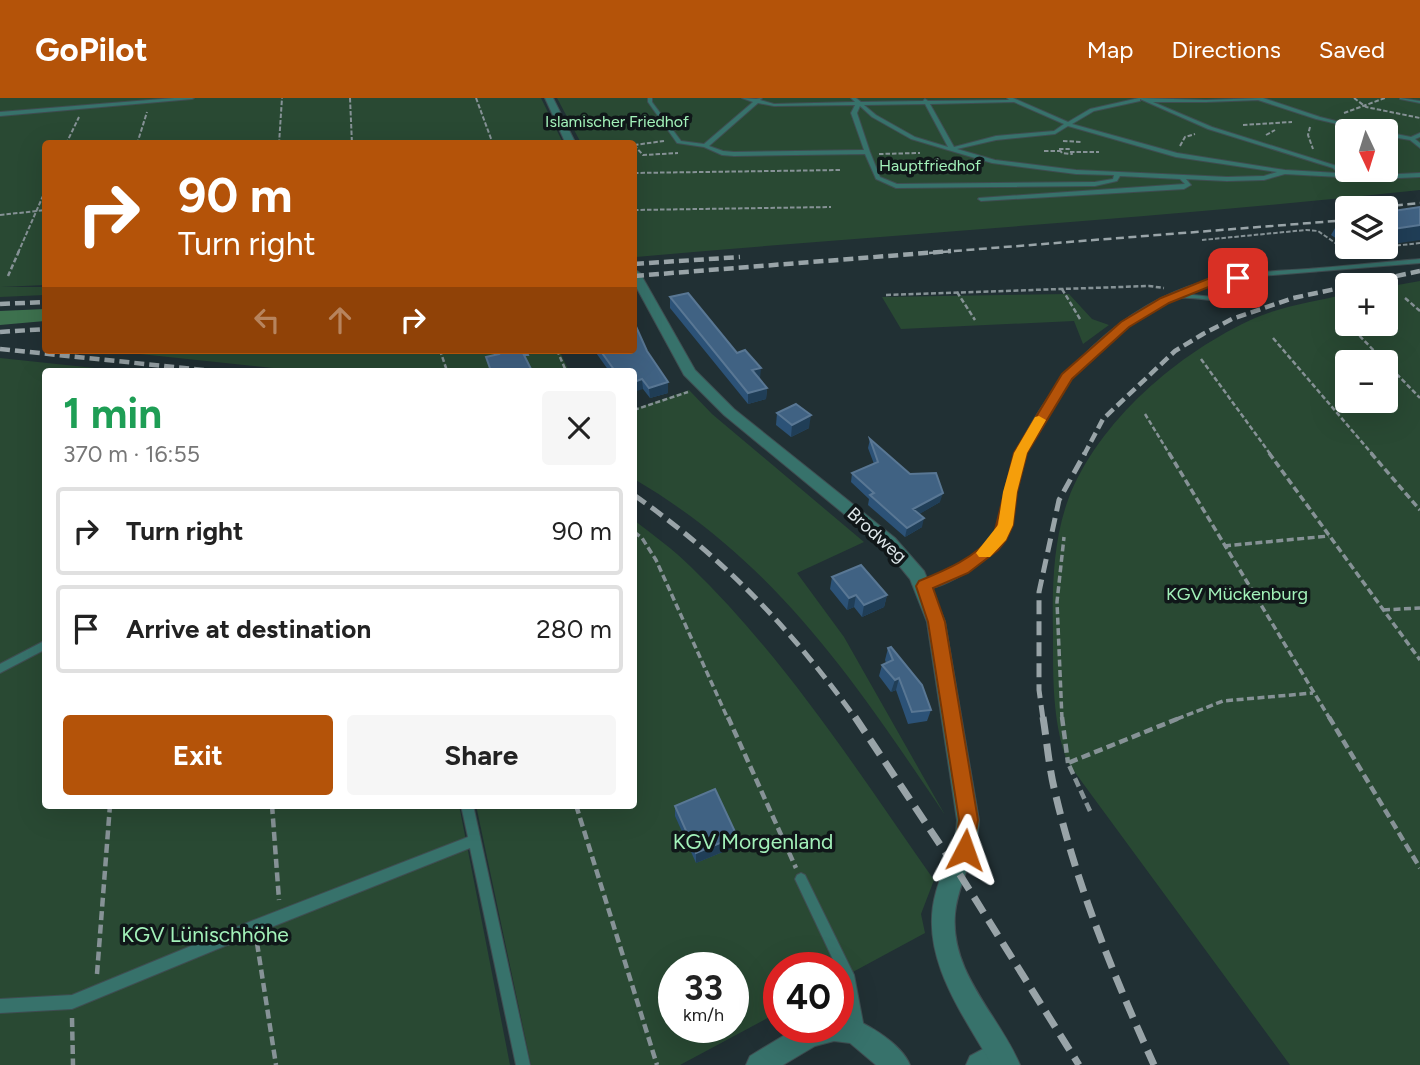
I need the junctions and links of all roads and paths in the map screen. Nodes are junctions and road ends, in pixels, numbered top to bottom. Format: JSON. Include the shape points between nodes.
{"nodes":[{"id":1,"x":192,"y":98,"type":"edge"},
{"id":2,"x":282,"y":98,"type":"edge"},
{"id":3,"x":350,"y":98,"type":"edge"},
{"id":4,"x":476,"y":98,"type":"edge"},
{"id":5,"x":549,"y":98,"type":"edge"},
{"id":6,"x":650,"y":98,"type":"edge"},
{"id":7,"x":744,"y":98,"type":"edge"},
{"id":8,"x":853,"y":98,"type":"edge"},
{"id":9,"x":1121,"y":98,"type":"edge"},
{"id":10,"x":1258,"y":98,"type":"edge"},
{"id":11,"x":1353,"y":98,"type":"edge"},
{"id":12,"x":1402,"y":98,"type":"edge"},
{"id":13,"x":1142,"y":99,"type":"edge"},
{"id":14,"x":151,"y":100,"type":"edge"},
{"id":15,"x":758,"y":100,"type":"edge"},
{"id":16,"x":1011,"y":100,"type":"edge"},
{"id":17,"x":925,"y":101,"type":"edge"},
{"id":18,"x":1420,"y":102,"type":"edge"},
{"id":19,"x":858,"y":104,"type":"junction"},
{"id":20,"x":83,"y":107,"type":"junction"},
{"id":21,"x":0,"y":114,"type":"edge"},
{"id":22,"x":1420,"y":118,"type":"edge"},
{"id":23,"x":1335,"y":122,"type":"edge"},
{"id":24,"x":1070,"y":125,"type":"junction"},
{"id":25,"x":1420,"y":135,"type":"edge"},
{"id":26,"x":1398,"y":136,"type":"edge"},
{"id":27,"x":677,"y":139,"type":"junction"},
{"id":28,"x":1412,"y":139,"type":"junction"},
{"id":29,"x":68,"y":140,"type":"edge"},
{"id":30,"x":138,"y":140,"type":"edge"},
{"id":31,"x":279,"y":140,"type":"edge"},
{"id":32,"x":352,"y":140,"type":"edge"},
{"id":33,"x":491,"y":140,"type":"edge"},
{"id":34,"x":569,"y":140,"type":"edge"},
{"id":35,"x":637,"y":145,"type":"edge"},
{"id":36,"x":687,"y":145,"type":"junction"},
{"id":37,"x":705,"y":146,"type":"junction"},
{"id":38,"x":1420,"y":146,"type":"edge"},
{"id":39,"x":637,"y":148,"type":"edge"},
{"id":40,"x":1044,"y":151,"type":"dead end"},
{"id":41,"x":931,"y":152,"type":"dead end"},
{"id":42,"x":949,"y":152,"type":"junction"},
{"id":43,"x":1099,"y":152,"type":"dead end"},
{"id":44,"x":867,"y":153,"type":"junction"},
{"id":45,"x":1173,"y":161,"type":"junction"},
{"id":46,"x":957,"y":163,"type":"dead end"},
{"id":47,"x":1335,"y":167,"type":"edge"},
{"id":48,"x":841,"y":170,"type":"dead end"},
{"id":49,"x":914,"y":170,"type":"junction"},
{"id":50,"x":961,"y":171,"type":"junction"},
{"id":51,"x":1285,"y":172,"type":"junction"},
{"id":52,"x":637,"y":173,"type":"edge"},
{"id":53,"x":1118,"y":174,"type":"junction"},
{"id":54,"x":1335,"y":175,"type":"edge"},
{"id":55,"x":1420,"y":175,"type":"edge"},
{"id":56,"x":1178,"y":176,"type":"junction"},
{"id":57,"x":1398,"y":177,"type":"edge"},
{"id":58,"x":886,"y":183,"type":"junction"},
{"id":59,"x":969,"y":186,"type":"junction"},
{"id":60,"x":42,"y":196,"type":"edge"},
{"id":61,"x":981,"y":199,"type":"dead end"},
{"id":62,"x":831,"y":207,"type":"dead end"},
{"id":63,"x":42,"y":210,"type":"edge"},
{"id":64,"x":637,"y":210,"type":"edge"},
{"id":65,"x":35,"y":211,"type":"junction"},
{"id":66,"x":0,"y":215,"type":"edge"},
{"id":67,"x":1202,"y":240,"type":"dead end"},
{"id":68,"x":1420,"y":243,"type":"edge"},
{"id":69,"x":1420,"y":261,"type":"edge"},
{"id":70,"x":8,"y":276,"type":"dead end"},
{"id":71,"x":637,"y":277,"type":"edge"},
{"id":72,"x":1208,"y":282,"type":"junction"},
{"id":73,"x":1062,"y":289,"type":"junction"},
{"id":74,"x":957,"y":292,"type":"junction"},
{"id":75,"x":886,"y":295,"type":"dead end"},
{"id":76,"x":1171,"y":297,"type":"junction"},
{"id":77,"x":1405,"y":298,"type":"dead end"},
{"id":78,"x":1420,"y":312,"type":"edge"},
{"id":79,"x":1080,"y":319,"type":"dead end"},
{"id":80,"x":975,"y":320,"type":"dead end"},
{"id":81,"x":1360,"y":336,"type":"edge"},
{"id":82,"x":1273,"y":338,"type":"dead end"},
{"id":83,"x":1373,"y":350,"type":"edge"},
{"id":84,"x":1201,"y":359,"type":"dead end"},
{"id":85,"x":1398,"y":375,"type":"edge"},
{"id":86,"x":702,"y":387,"type":"junction"},
{"id":87,"x":1420,"y":398,"type":"edge"},
{"id":88,"x":637,"y":409,"type":"edge"},
{"id":89,"x":1144,"y":414,"type":"dead end"},
{"id":90,"x":1420,"y":510,"type":"edge"},
{"id":91,"x":637,"y":534,"type":"edge"},
{"id":92,"x":1329,"y":536,"type":"junction"},
{"id":93,"x":1064,"y":537,"type":"dead end"},
{"id":94,"x":1224,"y":545,"type":"junction"},
{"id":95,"x":924,"y":586,"type":"junction"},
{"id":96,"x":1420,"y":608,"type":"edge"},
{"id":97,"x":1383,"y":610,"type":"junction"},
{"id":98,"x":42,"y":646,"type":"edge"},
{"id":99,"x":1420,"y":660,"type":"edge"},
{"id":100,"x":0,"y":669,"type":"edge"},
{"id":101,"x":1313,"y":693,"type":"junction"},
{"id":102,"x":1068,"y":763,"type":"junction"},
{"id":103,"x":110,"y":809,"type":"edge"},
{"id":104,"x":272,"y":809,"type":"edge"},
{"id":105,"x":468,"y":809,"type":"edge"},
{"id":106,"x":577,"y":809,"type":"edge"},
{"id":107,"x":1090,"y":811,"type":"dead end"},
{"id":108,"x":475,"y":840,"type":"junction"},
{"id":109,"x":1420,"y":868,"type":"edge"},
{"id":110,"x":801,"y":879,"type":"joint"},
{"id":111,"x":280,"y":916,"type":"junction"},
{"id":112,"x":254,"y":927,"type":"junction"},
{"id":113,"x":95,"y":992,"type":"junction"},
{"id":114,"x":72,"y":1002,"type":"junction"},
{"id":115,"x":0,"y":1006,"type":"edge"},
{"id":116,"x":858,"y":1034,"type":"junction"},
{"id":117,"x":995,"y":1061,"type":"edge"},
{"id":118,"x":73,"y":1065,"type":"edge"},
{"id":119,"x":276,"y":1065,"type":"edge"},
{"id":120,"x":523,"y":1065,"type":"edge"},
{"id":121,"x":657,"y":1065,"type":"edge"},
{"id":122,"x":759,"y":1065,"type":"edge"},
{"id":123,"x":897,"y":1065,"type":"edge"}],
"edges":[{"from":1,"to":14,"type":"lane"},
{"from":2,"to":31,"type":"path"},
{"from":3,"to":32,"type":"path"},
{"from":4,"to":33,"type":"path"},
{"from":5,"to":34,"type":"street"},
{"from":6,"to":27,"type":"lane"},
{"from":7,"to":15,"type":"lane"},
{"from":8,"to":19,"type":"lane"},
{"from":9,"to":13,"type":"lane"},
{"from":10,"to":13,"type":"lane","via":[[1206,102]]},
{"from":10,"to":23,"type":"lane"},
{"from":11,"to":22,"type":"path","via":[[1366,107]]},
{"from":12,"to":18,"type":"lane"},
{"from":13,"to":24,"type":"lane","via":[[1093,110]]},
{"from":13,"to":47,"type":"lane","via":[[1221,132]]},
{"from":14,"to":20,"type":"lane"},
{"from":14,"to":30,"type":"path"},
{"from":15,"to":19,"type":"lane"},
{"from":15,"to":37,"type":"lane"},
{"from":16,"to":17,"type":"lane"},
{"from":16,"to":24,"type":"lane"},
{"from":17,"to":19,"type":"lane"},
{"from":17,"to":42,"type":"lane"},
{"from":19,"to":42,"type":"lane","via":[[913,138]]},
{"from":19,"to":44,"type":"lane","via":[[853,113]]},
{"from":20,"to":21,"type":"lane"},
{"from":20,"to":29,"type":"path"},
{"from":24,"to":42,"type":"lane","via":[[1055,132],[996,138]]},
{"from":24,"to":45,"type":"lane"},
{"from":25,"to":28,"type":"lane"},
{"from":26,"to":28,"type":"lane"},
{"from":27,"to":35,"type":"path"},
{"from":27,"to":36,"type":"lane"},
{"from":28,"to":38,"type":"lane"},
{"from":36,"to":37,"type":"lane"},
{"from":36,"to":39,"type":"path","via":[[677,154],[643,155]]},
{"from":37,"to":44,"type":"lane","via":[[734,154]]},
{"from":40,"to":43,"type":"path"},
{"from":41,"to":44,"type":"path"},
{"from":42,"to":49,"type":"path"},
{"from":42,"to":53,"type":"lane","via":[[1013,165]]},
{"from":44,"to":58,"type":"lane","via":[[875,173]]},
{"from":45,"to":51,"type":"lane"},
{"from":45,"to":56,"type":"lane"},
{"from":46,"to":50,"type":"path"},
{"from":48,"to":52,"type":"path"},
{"from":49,"to":50,"type":"path"},
{"from":49,"to":58,"type":"path"},
{"from":50,"to":59,"type":"path"},
{"from":51,"to":54,"type":"lane"},
{"from":51,"to":56,"type":"lane","via":[[1250,179]]},
{"from":53,"to":56,"type":"lane"},
{"from":53,"to":59,"type":"lane","via":[[1108,183]]},
{"from":55,"to":57,"type":"lane"},
{"from":56,"to":61,"type":"lane","via":[[1188,185]]},
{"from":58,"to":59,"type":"lane"},
{"from":60,"to":65,"type":"path"},
{"from":62,"to":64,"type":"path"},
{"from":63,"to":65,"type":"path"},
{"from":65,"to":66,"type":"path"},
{"from":65,"to":70,"type":"path"},
{"from":67,"to":68,"type":"path","via":[[1306,230],[1318,231],[1347,251]]},
{"from":69,"to":72,"type":"lane"},
{"from":71,"to":86,"type":"street","name":"Brodweg","via":[[689,372]]},
{"from":72,"to":76,"type":"lane"},
{"from":72,"to":76,"type":"lane","via":[[1227,284],[1242,293],[1229,301],[1193,295]]},
{"from":73,"to":74,"type":"path"},
{"from":73,"to":76,"type":"path","via":[[1158,286]]},
{"from":73,"to":79,"type":"path"},
{"from":74,"to":75,"type":"path"},
{"from":74,"to":80,"type":"path"},
{"from":76,"to":95,"type":"lane","via":[[1125,324],[1067,376],[1020,453],[1000,536],[962,569]]},
{"from":77,"to":78,"type":"path"},
{"from":81,"to":83,"type":"path"},
{"from":82,"to":90,"type":"path"},
{"from":84,"to":92,"type":"path"},
{"from":85,"to":87,"type":"path"},
{"from":86,"to":88,"type":"path"},
{"from":86,"to":95,"type":"street","name":"Brodweg","via":[[889,542]]},
{"from":89,"to":94,"type":"path"},
{"from":91,"to":110,"type":"path","via":[[656,560]]},
{"from":92,"to":94,"type":"path"},
{"from":92,"to":97,"type":"path"},
{"from":93,"to":102,"type":"path","via":[[1057,614],[1060,705]]},
{"from":94,"to":101,"type":"path"},
{"from":95,"to":117,"type":"street","name":"Brodweg","via":[[936,622],[968,820],[965,850],[943,913],[946,950]]},
{"from":96,"to":97,"type":"path"},
{"from":97,"to":99,"type":"path"},
{"from":98,"to":100,"type":"lane"},
{"from":101,"to":102,"type":"path","via":[[1223,701]]},
{"from":101,"to":109,"type":"path"},
{"from":102,"to":107,"type":"path"},
{"from":103,"to":113,"type":"path"},
{"from":104,"to":111,"type":"path"},
{"from":105,"to":108,"type":"lane"},
{"from":106,"to":121,"type":"path"},
{"from":108,"to":111,"type":"lane"},
{"from":108,"to":120,"type":"lane"},
{"from":110,"to":116,"type":"lane","via":[[847,975]]},
{"from":111,"to":112,"type":"lane"},
{"from":112,"to":113,"type":"lane"},
{"from":112,"to":119,"type":"path"},
{"from":113,"to":114,"type":"lane"},
{"from":114,"to":115,"type":"lane"},
{"from":114,"to":118,"type":"path"},
{"from":116,"to":122,"type":"street","via":[[842,1027],[822,1030]]},
{"from":116,"to":123,"type":"street"}]}
